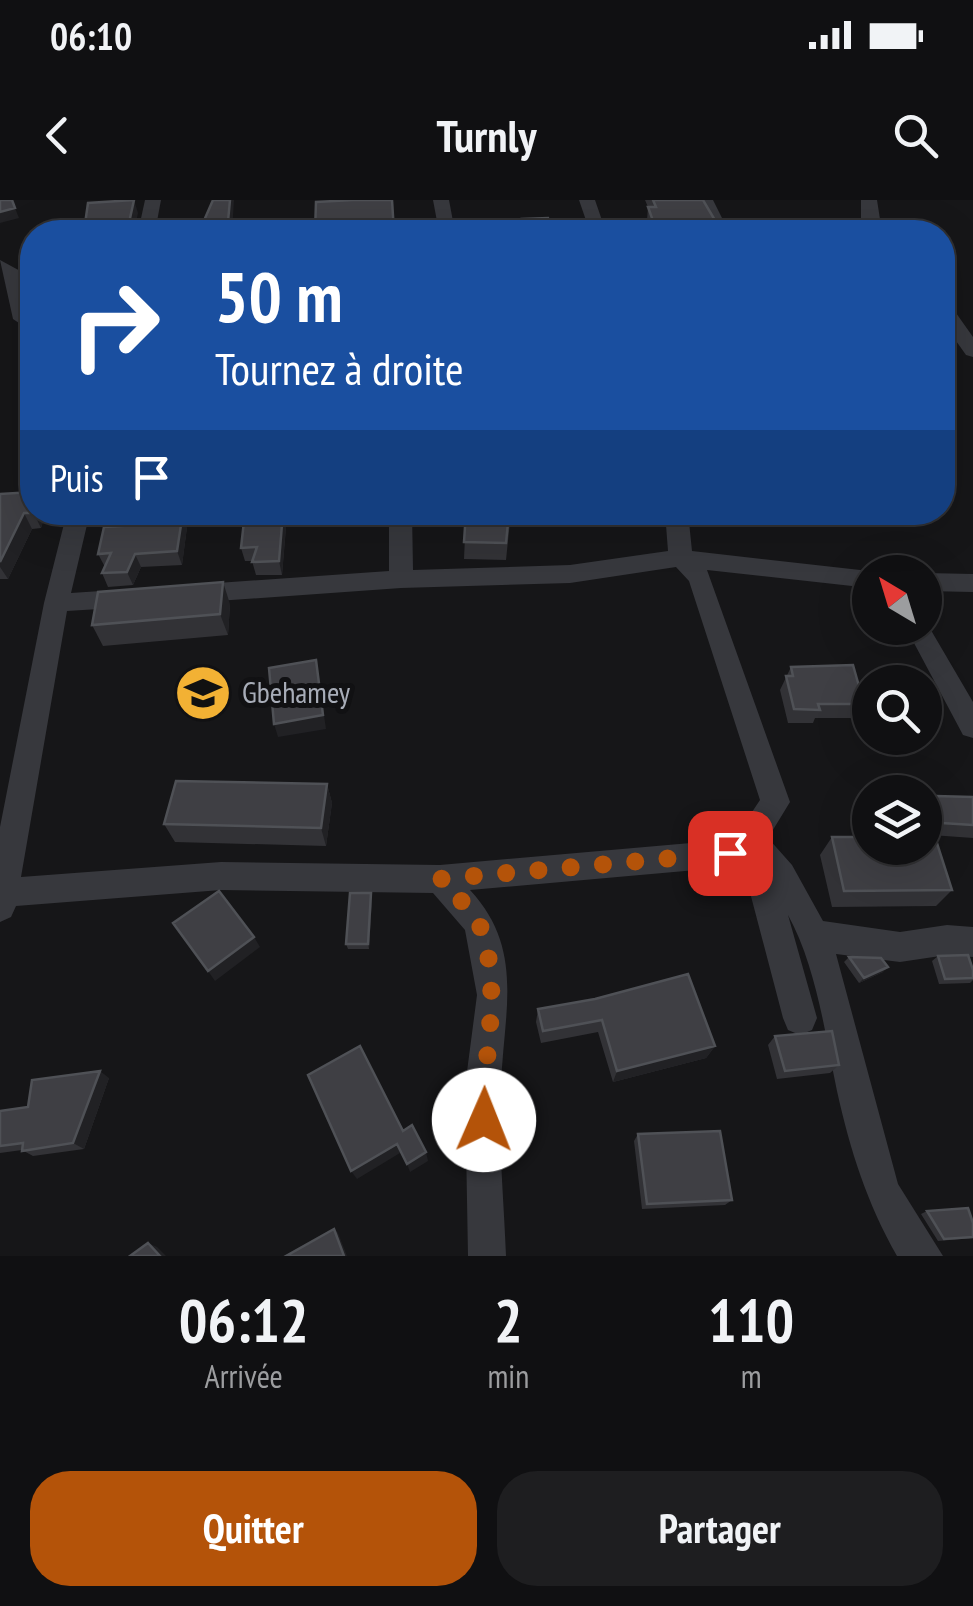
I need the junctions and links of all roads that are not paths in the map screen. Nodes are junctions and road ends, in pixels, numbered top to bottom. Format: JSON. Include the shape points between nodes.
{"nodes":[{"id":1,"x":0,"y":265,"type":"edge"},
{"id":2,"x":20,"y":287,"type":"edge"},
{"id":3,"x":955,"y":326,"type":"edge"},
{"id":4,"x":973,"y":352,"type":"edge"},
{"id":5,"x":76,"y":525,"type":"edge"},
{"id":6,"x":400,"y":525,"type":"edge"},
{"id":7,"x":678,"y":525,"type":"edge"},
{"id":8,"x":682,"y":558,"type":"junction"},
{"id":9,"x":852,"y":577,"type":"edge"},
{"id":10,"x":401,"y":580,"type":"junction"},
{"id":11,"x":942,"y":582,"type":"edge"},
{"id":12,"x":973,"y":583,"type":"edge"},
{"id":13,"x":56,"y":603,"type":"junction"},
{"id":14,"x":928,"y":645,"type":"edge"},
{"id":15,"x":973,"y":726,"type":"edge"},
{"id":16,"x":751,"y":839,"type":"junction"},
{"id":17,"x":440,"y":879,"type":"junction"},
{"id":18,"x":2,"y":900,"type":"edge"},
{"id":19,"x":812,"y":935,"type":"junction"},
{"id":20,"x":973,"y":942,"type":"edge"},
{"id":21,"x":800,"y":1018,"type":"dead end"},
{"id":22,"x":487,"y":1256,"type":"edge"},
{"id":23,"x":924,"y":1256,"type":"edge"}],
"edges":[{"from":1,"to":2,"type":"street","via":[[16,272]]},
{"from":3,"to":4,"type":"street"},
{"from":5,"to":13,"type":"street"},
{"from":6,"to":10,"type":"street"},
{"from":7,"to":8,"type":"street"},
{"from":8,"to":9,"type":"street"},
{"from":8,"to":10,"type":"street","via":[[570,574]]},
{"from":8,"to":16,"type":"street","via":[[700,578],[774,802]]},
{"from":10,"to":13,"type":"street"},
{"from":11,"to":12,"type":"street"},
{"from":13,"to":18,"type":"street"},
{"from":14,"to":15,"type":"street"},
{"from":16,"to":17,"type":"street","via":[[730,853]]},
{"from":16,"to":19,"type":"street","via":[[778,864]]},
{"from":16,"to":21,"type":"street"},
{"from":17,"to":18,"type":"street","via":[[222,876]]},
{"from":17,"to":22,"type":"street","via":[[480,923],[494,995],[483,1087]]},
{"from":19,"to":20,"type":"street","via":[[900,947]]},
{"from":19,"to":23,"type":"street","via":[[881,1188]]}]}
